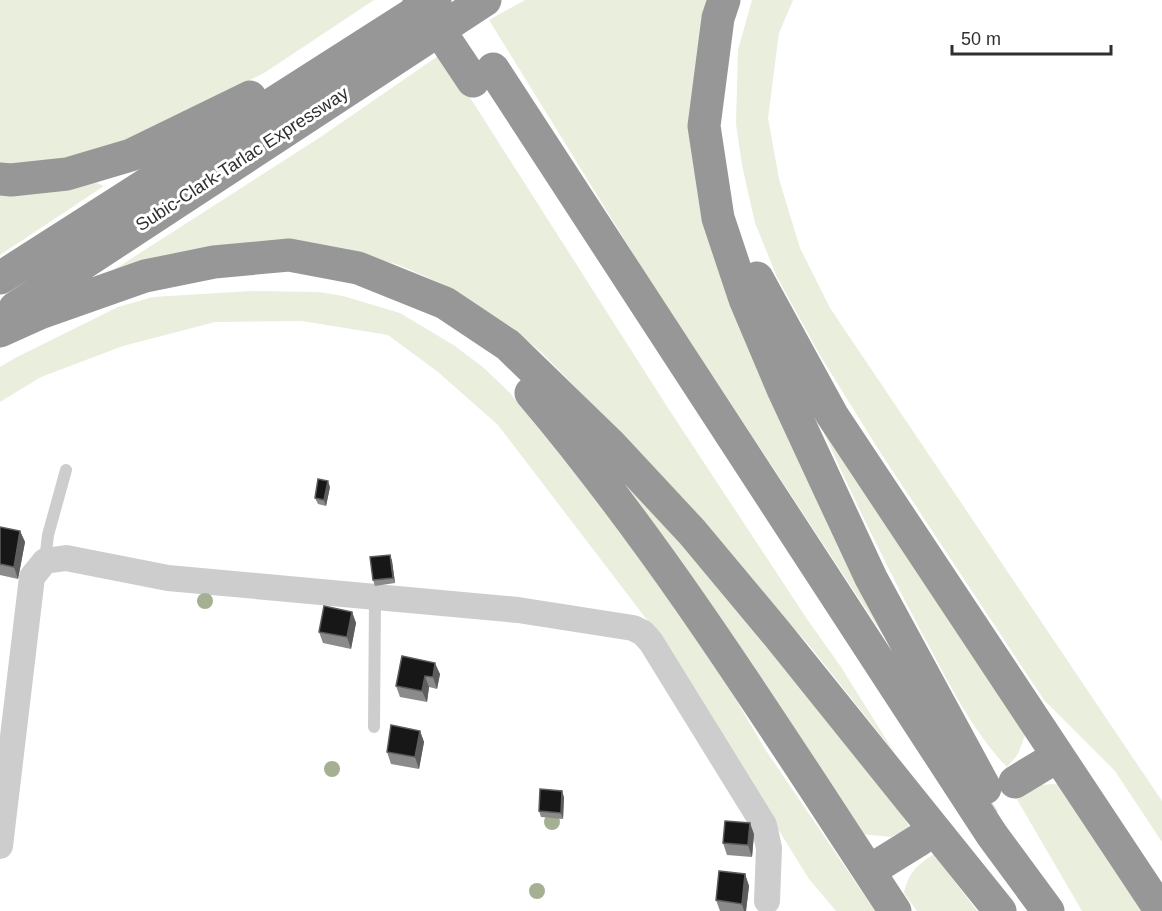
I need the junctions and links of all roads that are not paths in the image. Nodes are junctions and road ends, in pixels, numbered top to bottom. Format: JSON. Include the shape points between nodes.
{"nodes":[{"id":1,"x":419,"y":0,"type":"edge"},
{"id":2,"x":435,"y":0,"type":"edge"},
{"id":3,"x":447,"y":0,"type":"edge"},
{"id":4,"x":485,"y":0,"type":"edge"},
{"id":5,"x":724,"y":0,"type":"edge"},
{"id":6,"x":392,"y":28,"type":"junction"},
{"id":7,"x":483,"y":75,"type":"junction"},
{"id":8,"x":704,"y":126,"type":"junction"},
{"id":9,"x":0,"y":179,"type":"edge"},
{"id":10,"x":0,"y":278,"type":"edge"},
{"id":11,"x":445,"y":303,"type":"junction"},
{"id":12,"x":0,"y":318,"type":"edge"},
{"id":13,"x":0,"y":331,"type":"edge"},
{"id":14,"x":66,"y":470,"type":"dead end"},
{"id":15,"x":45,"y":561,"type":"junction"},
{"id":16,"x":375,"y":598,"type":"junction"},
{"id":17,"x":1024,"y":706,"type":"junction"},
{"id":18,"x":374,"y":727,"type":"dead end"},
{"id":19,"x":1058,"y":756,"type":"junction"},
{"id":20,"x":1015,"y":782,"type":"tunnel mouth"},
{"id":21,"x":919,"y":840,"type":"tunnel mouth"},
{"id":22,"x":0,"y":846,"type":"edge"},
{"id":23,"x":869,"y":871,"type":"junction"},
{"id":24,"x":1162,"y":874,"type":"edge"},
{"id":25,"x":767,"y":901,"type":"dead end"},
{"id":26,"x":895,"y":911,"type":"edge"},
{"id":27,"x":1000,"y":911,"type":"edge"},
{"id":28,"x":1010,"y":911,"type":"edge"},
{"id":29,"x":1050,"y":911,"type":"edge"},
{"id":30,"x":1161,"y":911,"type":"edge"}],
"edges":[{"from":1,"to":7,"type":"highway","bridge":true},
{"from":2,"to":6,"type":"highway","name":"Subic-Clark-Tarlac Expressway"},
{"from":3,"to":7,"type":"highway"},
{"from":4,"to":12,"type":"highway","name":"Subic-Clark-Tarlac Expressway"},
{"from":5,"to":8,"type":"highway","via":[[718,18]]},
{"from":6,"to":9,"type":"highway","via":[[131,155],[67,174]]},
{"from":6,"to":10,"type":"highway","name":"Subic-Clark-Tarlac Expressway"},
{"from":7,"to":28,"type":"highway","via":[[972,844]]},
{"from":7,"to":29,"type":"highway","via":[[992,835]]},
{"from":8,"to":17,"type":"highway","via":[[730,209],[760,285],[832,415]]},
{"from":8,"to":29,"type":"highway","via":[[718,218],[745,299],[783,388],[871,579]]},
{"from":11,"to":13,"type":"highway","via":[[358,268],[289,255],[214,262],[145,276]]},
{"from":11,"to":23,"type":"highway","via":[[528,389],[654,551]]},
{"from":11,"to":27,"type":"highway","via":[[508,345],[610,444],[692,532]]},
{"from":14,"to":15,"type":"lane"},
{"from":15,"to":16,"type":"street","via":[[66,558],[168,578]]},
{"from":15,"to":22,"type":"street","via":[[32,577]]},
{"from":16,"to":18,"type":"lane"},
{"from":16,"to":25,"type":"street","via":[[518,610],[633,628],[643,633],[764,825],[769,848]]},
{"from":17,"to":19,"type":"highway"},
{"from":17,"to":24,"type":"highway","via":[[1089,765]]},
{"from":19,"to":20,"type":"highway"},
{"from":19,"to":30,"type":"highway"},
{"from":21,"to":23,"type":"highway"},
{"from":23,"to":26,"type":"highway"}]}
